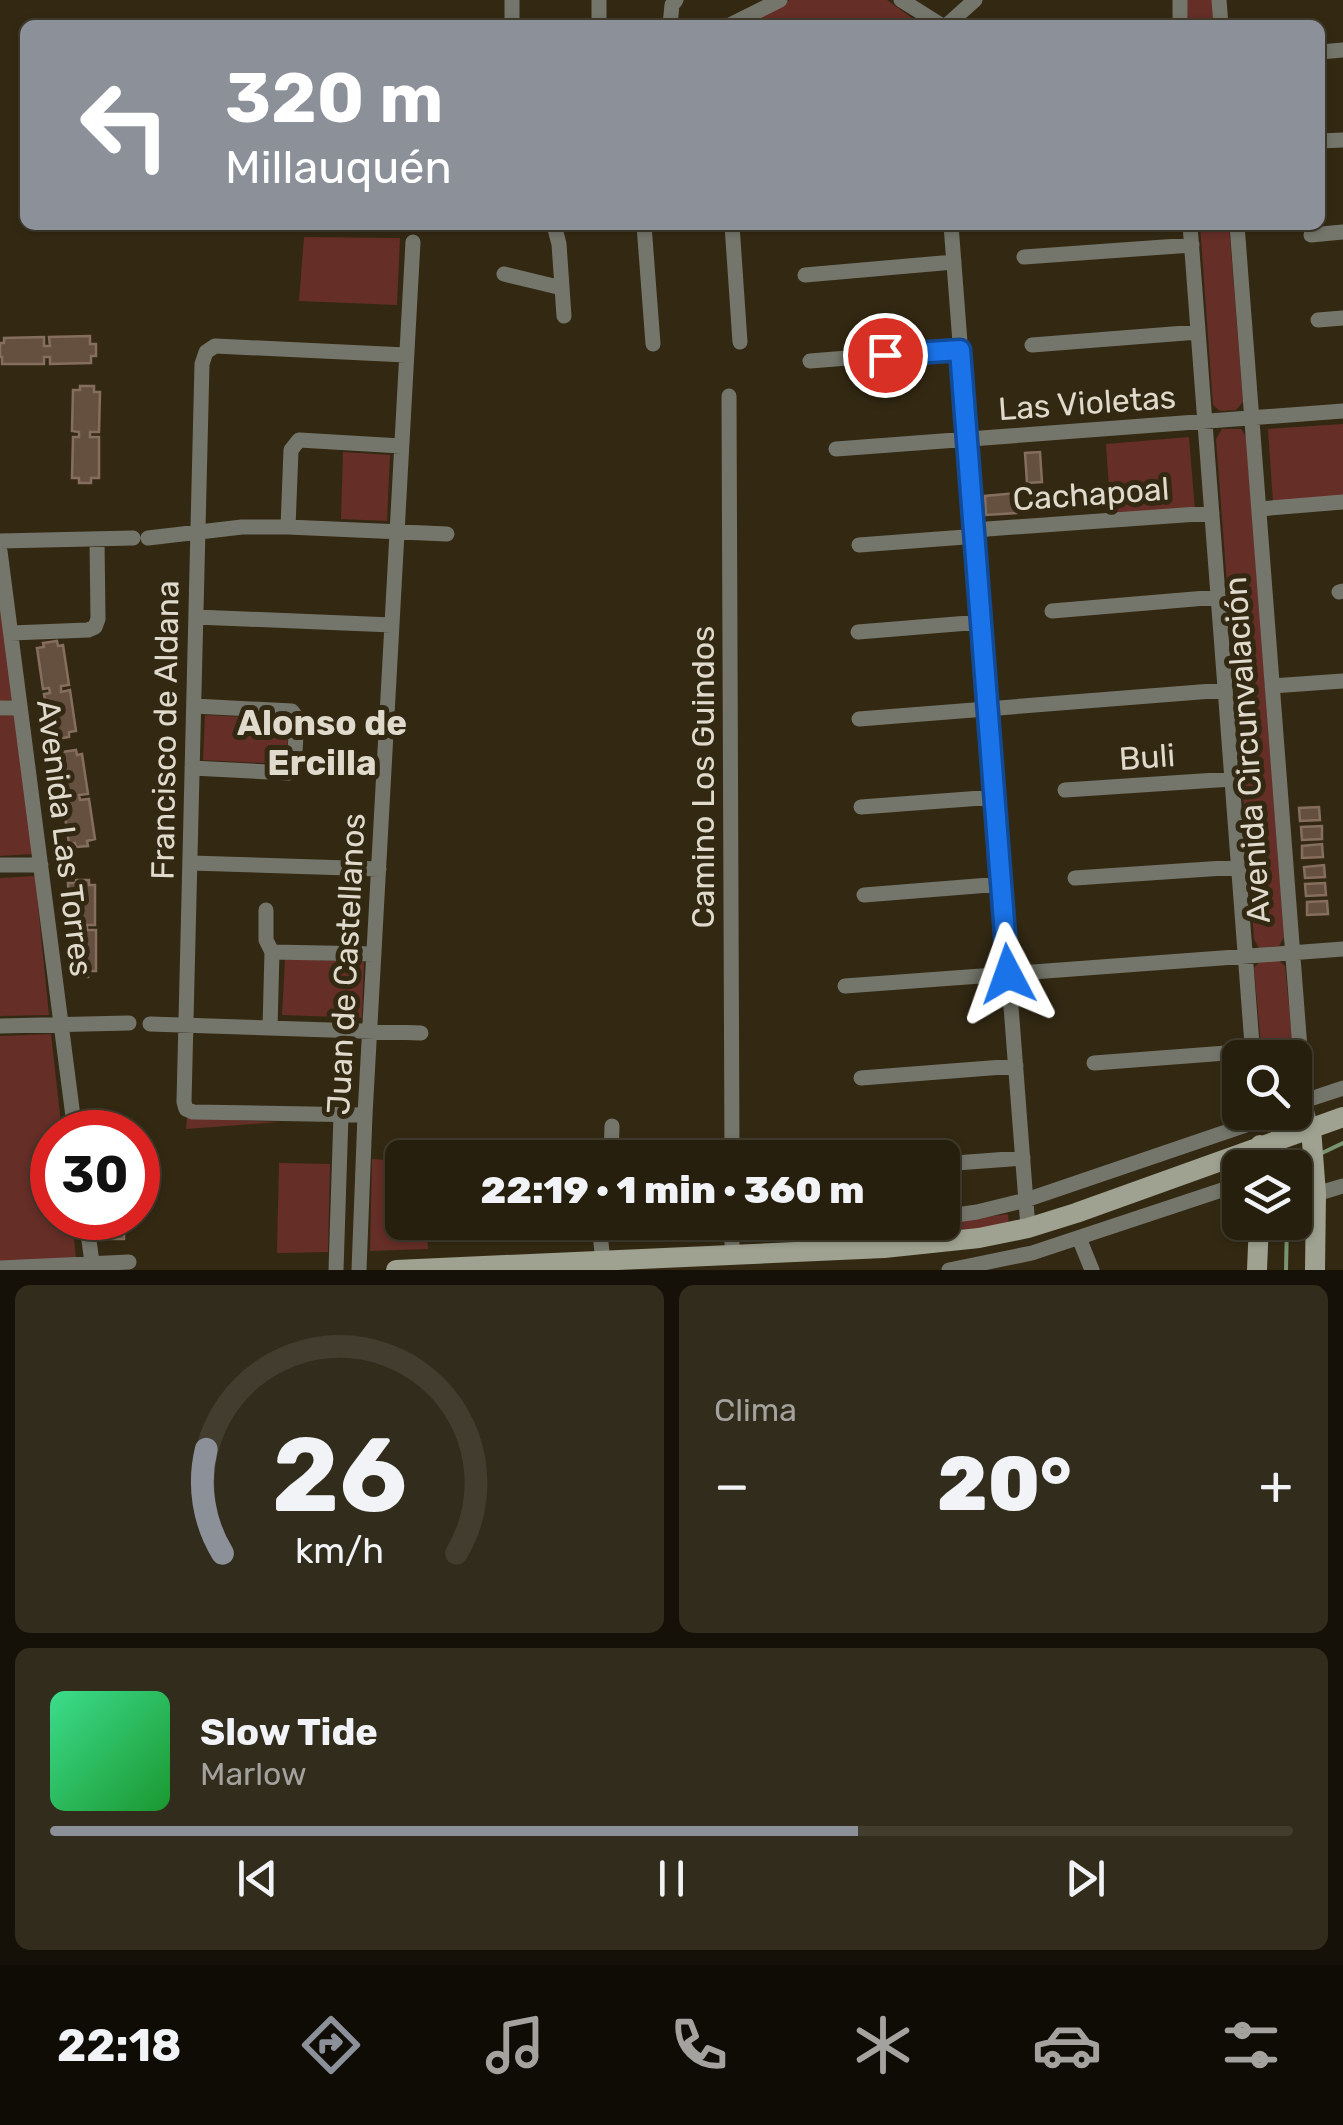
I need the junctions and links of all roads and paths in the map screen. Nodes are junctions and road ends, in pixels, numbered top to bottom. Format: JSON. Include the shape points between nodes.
{"nodes":[{"id":1,"x":780,"y":0,"type":"edge"},
{"id":2,"x":901,"y":0,"type":"edge"},
{"id":3,"x":975,"y":0,"type":"edge"},
{"id":4,"x":740,"y":20,"type":"edge"},
{"id":5,"x":935,"y":20,"type":"edge"},
{"id":6,"x":950,"y":20,"type":"edge"},
{"id":7,"x":555,"y":230,"type":"edge"},
{"id":8,"x":644,"y":230,"type":"edge"},
{"id":9,"x":732,"y":230,"type":"edge"},
{"id":10,"x":951,"y":230,"type":"edge"},
{"id":11,"x":1190,"y":230,"type":"edge"},
{"id":12,"x":1237,"y":230,"type":"edge"},
{"id":13,"x":1343,"y":232,"type":"edge"},
{"id":14,"x":1311,"y":235,"type":"dead end"},
{"id":15,"x":413,"y":242,"type":"dead end"},
{"id":16,"x":1192,"y":245,"type":"junction"},
{"id":17,"x":1024,"y":258,"type":"dead end"},
{"id":18,"x":954,"y":262,"type":"junction"},
{"id":19,"x":504,"y":274,"type":"dead end"},
{"id":20,"x":805,"y":275,"type":"dead end"},
{"id":21,"x":562,"y":288,"type":"junction"},
{"id":22,"x":564,"y":316,"type":"dead end"},
{"id":23,"x":1343,"y":318,"type":"edge"},
{"id":24,"x":1318,"y":320,"type":"dead end"},
{"id":25,"x":1198,"y":332,"type":"junction"},
{"id":26,"x":740,"y":342,"type":"dead end"},
{"id":27,"x":653,"y":344,"type":"dead end"},
{"id":28,"x":1032,"y":345,"type":"dead end"},
{"id":29,"x":960,"y":350,"type":"junction"},
{"id":30,"x":406,"y":355,"type":"junction"},
{"id":31,"x":810,"y":361,"type":"dead end"},
{"id":32,"x":729,"y":396,"type":"dead end"},
{"id":33,"x":1343,"y":410,"type":"edge"},
{"id":34,"x":1252,"y":418,"type":"junction"},
{"id":35,"x":1205,"y":421,"type":"junction"},
{"id":36,"x":967,"y":439,"type":"junction"},
{"id":37,"x":401,"y":446,"type":"junction"},
{"id":38,"x":836,"y":449,"type":"dead end"},
{"id":39,"x":1343,"y":502,"type":"edge"},
{"id":40,"x":1259,"y":509,"type":"junction"},
{"id":41,"x":1212,"y":513,"type":"junction"},
{"id":42,"x":288,"y":526,"type":"junction"},
{"id":43,"x":198,"y":531,"type":"junction"},
{"id":44,"x":397,"y":531,"type":"junction"},
{"id":45,"x":975,"y":533,"type":"junction"},
{"id":46,"x":447,"y":534,"type":"dead end"},
{"id":47,"x":97,"y":540,"type":"junction"},
{"id":48,"x":0,"y":541,"type":"edge"},
{"id":49,"x":859,"y":545,"type":"dead end"},
{"id":50,"x":0,"y":551,"type":"edge"},
{"id":51,"x":1218,"y":597,"type":"junction"},
{"id":52,"x":1052,"y":611,"type":"dead end"},
{"id":53,"x":196,"y":618,"type":"junction"},
{"id":54,"x":982,"y":622,"type":"junction"},
{"id":55,"x":392,"y":624,"type":"junction"},
{"id":56,"x":858,"y":632,"type":"dead end"},
{"id":57,"x":11,"y":633,"type":"junction"},
{"id":58,"x":1343,"y":681,"type":"edge"},
{"id":59,"x":1272,"y":686,"type":"junction"},
{"id":60,"x":1225,"y":690,"type":"junction"},
{"id":61,"x":194,"y":706,"type":"junction"},
{"id":62,"x":0,"y":708,"type":"edge"},
{"id":63,"x":20,"y":708,"type":"junction"},
{"id":64,"x":988,"y":708,"type":"junction"},
{"id":65,"x":859,"y":720,"type":"dead end"},
{"id":66,"x":192,"y":768,"type":"junction"},
{"id":67,"x":1232,"y":779,"type":"junction"},
{"id":68,"x":1065,"y":790,"type":"dead end"},
{"id":69,"x":995,"y":796,"type":"junction"},
{"id":70,"x":861,"y":808,"type":"dead end"},
{"id":71,"x":190,"y":863,"type":"junction"},
{"id":72,"x":40,"y":864,"type":"junction"},
{"id":73,"x":0,"y":866,"type":"edge"},
{"id":74,"x":1239,"y":867,"type":"junction"},
{"id":75,"x":378,"y":868,"type":"junction"},
{"id":76,"x":1075,"y":878,"type":"dead end"},
{"id":77,"x":1002,"y":884,"type":"junction"},
{"id":78,"x":864,"y":895,"type":"dead end"},
{"id":79,"x":266,"y":910,"type":"dead end"},
{"id":80,"x":1343,"y":950,"type":"edge"},
{"id":81,"x":272,"y":952,"type":"junction"},
{"id":82,"x":1293,"y":953,"type":"junction"},
{"id":83,"x":374,"y":954,"type":"junction"},
{"id":84,"x":1245,"y":956,"type":"junction"},
{"id":85,"x":1008,"y":974,"type":"junction"},
{"id":86,"x":845,"y":986,"type":"dead end"},
{"id":87,"x":130,"y":1023,"type":"dead end"},
{"id":88,"x":60,"y":1024,"type":"junction"},
{"id":89,"x":150,"y":1024,"type":"dead end"},
{"id":90,"x":0,"y":1026,"type":"edge"},
{"id":91,"x":185,"y":1026,"type":"junction"},
{"id":92,"x":270,"y":1028,"type":"junction"},
{"id":93,"x":370,"y":1031,"type":"junction"},
{"id":94,"x":421,"y":1033,"type":"dead end"},
{"id":95,"x":1252,"y":1040,"type":"edge"},
{"id":96,"x":1299,"y":1040,"type":"edge"},
{"id":97,"x":1222,"y":1056,"type":"edge"},
{"id":98,"x":1094,"y":1063,"type":"dead end"},
{"id":99,"x":1016,"y":1066,"type":"junction"},
{"id":100,"x":861,"y":1078,"type":"dead end"},
{"id":101,"x":1343,"y":1088,"type":"edge"},
{"id":102,"x":1312,"y":1098,"type":"edge"},
{"id":103,"x":72,"y":1110,"type":"edge"},
{"id":104,"x":341,"y":1115,"type":"junction"},
{"id":105,"x":365,"y":1116,"type":"junction"},
{"id":106,"x":1343,"y":1117,"type":"edge"},
{"id":107,"x":612,"y":1126,"type":"dead end"},
{"id":108,"x":1222,"y":1130,"type":"edge"},
{"id":109,"x":1259,"y":1130,"type":"edge"},
{"id":110,"x":1310,"y":1130,"type":"edge"},
{"id":111,"x":1312,"y":1137,"type":"junction"},
{"id":112,"x":612,"y":1140,"type":"edge"},
{"id":113,"x":732,"y":1140,"type":"edge"},
{"id":114,"x":1260,"y":1145,"type":"junction"},
{"id":115,"x":1260,"y":1150,"type":"edge"},
{"id":116,"x":1022,"y":1158,"type":"junction"},
{"id":117,"x":960,"y":1163,"type":"edge"},
{"id":118,"x":1315,"y":1186,"type":"junction"},
{"id":119,"x":1343,"y":1186,"type":"edge"},
{"id":120,"x":1222,"y":1190,"type":"edge"},
{"id":121,"x":1026,"y":1200,"type":"junction"},
{"id":122,"x":960,"y":1214,"type":"edge"},
{"id":123,"x":1028,"y":1228,"type":"junction"},
{"id":124,"x":1079,"y":1238,"type":"junction"},
{"id":125,"x":89,"y":1240,"type":"edge"},
{"id":126,"x":601,"y":1240,"type":"edge"},
{"id":127,"x":732,"y":1240,"type":"edge"},
{"id":128,"x":1258,"y":1240,"type":"edge"},
{"id":129,"x":732,"y":1254,"type":"junction"},
{"id":130,"x":603,"y":1260,"type":"junction"},
{"id":131,"x":129,"y":1262,"type":"dead end"},
{"id":132,"x":1032,"y":1262,"type":"edge"},
{"id":133,"x":92,"y":1267,"type":"edge"},
{"id":134,"x":0,"y":1268,"type":"edge"},
{"id":135,"x":336,"y":1270,"type":"edge"},
{"id":136,"x":359,"y":1270,"type":"edge"},
{"id":137,"x":396,"y":1270,"type":"edge"},
{"id":138,"x":950,"y":1270,"type":"edge"},
{"id":139,"x":1092,"y":1270,"type":"edge"},
{"id":140,"x":1257,"y":1270,"type":"edge"},
{"id":141,"x":1315,"y":1270,"type":"edge"}],
"edges":[{"from":1,"to":4,"type":"street"},
{"from":2,"to":5,"type":"street"},
{"from":3,"to":6,"type":"street"},
{"from":7,"to":21,"type":"street"},
{"from":8,"to":27,"type":"street"},
{"from":9,"to":26,"type":"street"},
{"from":10,"to":18,"type":"street"},
{"from":11,"to":16,"type":"street","name":"Avenida Circunvalación"},
{"from":12,"to":34,"type":"street","name":"Avenida Circunvalación"},
{"from":13,"to":14,"type":"street"},
{"from":15,"to":30,"type":"street","name":"Juan de Castellanos"},
{"from":16,"to":17,"type":"street"},
{"from":16,"to":25,"type":"street","name":"Avenida Circunvalación"},
{"from":18,"to":20,"type":"street"},
{"from":18,"to":29,"type":"street"},
{"from":19,"to":21,"type":"street"},
{"from":21,"to":22,"type":"street"},
{"from":23,"to":24,"type":"street"},
{"from":25,"to":28,"type":"street"},
{"from":25,"to":35,"type":"street","name":"Avenida Circunvalación"},
{"from":29,"to":31,"type":"street"},
{"from":29,"to":36,"type":"street"},
{"from":30,"to":37,"type":"street","name":"Juan de Castellanos"},
{"from":30,"to":43,"type":"street","name":"Francisco de Aldana","via":[[214,346],[206,352]]},
{"from":32,"to":113,"type":"street","name":"Camino Los Guindos"},
{"from":33,"to":34,"type":"street","name":"Las Violetas"},
{"from":34,"to":35,"type":"street","name":"Las Violetas"},
{"from":34,"to":40,"type":"street","name":"Avenida Circunvalación"},
{"from":35,"to":36,"type":"street","name":"Las Violetas"},
{"from":35,"to":41,"type":"street","name":"Avenida Circunvalación"},
{"from":36,"to":38,"type":"street","name":"Las Violetas"},
{"from":36,"to":45,"type":"street"},
{"from":37,"to":42,"type":"street","via":[[299,440],[291,450]]},
{"from":37,"to":44,"type":"street","name":"Juan de Castellanos"},
{"from":39,"to":40,"type":"street"},
{"from":40,"to":59,"type":"street","name":"Avenida Circunvalación"},
{"from":41,"to":45,"type":"street","name":"Cachapoal"},
{"from":41,"to":51,"type":"street","name":"Avenida Circunvalación"},
{"from":42,"to":43,"type":"street"},
{"from":42,"to":44,"type":"street"},
{"from":43,"to":47,"type":"street"},
{"from":43,"to":53,"type":"street","name":"Francisco de Aldana"},
{"from":44,"to":46,"type":"street"},
{"from":44,"to":55,"type":"street","name":"Juan de Castellanos"},
{"from":45,"to":49,"type":"street","name":"Cachapoal"},
{"from":45,"to":54,"type":"street"},
{"from":47,"to":48,"type":"street"},
{"from":47,"to":57,"type":"street","via":[[95,626]]},
{"from":50,"to":57,"type":"street","name":"Avenida Las Torres"},
{"from":51,"to":52,"type":"street"},
{"from":51,"to":60,"type":"street","name":"Avenida Circunvalación"},
{"from":53,"to":55,"type":"street"},
{"from":53,"to":61,"type":"street","name":"Francisco de Aldana"},
{"from":54,"to":56,"type":"street"},
{"from":54,"to":64,"type":"street"},
{"from":55,"to":75,"type":"street","name":"Juan de Castellanos"},
{"from":57,"to":63,"type":"street","name":"Avenida Las Torres"},
{"from":58,"to":59,"type":"street"},
{"from":59,"to":82,"type":"street","name":"Avenida Circunvalación"},
{"from":60,"to":64,"type":"street"},
{"from":60,"to":67,"type":"street","name":"Avenida Circunvalación"},
{"from":61,"to":66,"type":"street","name":"Francisco de Aldana"},
{"from":61,"to":66,"type":"street","via":[[292,710],[297,718],[289,773]]},
{"from":62,"to":63,"type":"street"},
{"from":63,"to":72,"type":"street","name":"Avenida Las Torres"},
{"from":64,"to":65,"type":"street"},
{"from":64,"to":69,"type":"street"},
{"from":66,"to":71,"type":"street","name":"Francisco de Aldana"},
{"from":67,"to":68,"type":"street","name":"Buli"},
{"from":67,"to":74,"type":"street","name":"Avenida Circunvalación"},
{"from":69,"to":70,"type":"street"},
{"from":69,"to":77,"type":"street"},
{"from":71,"to":75,"type":"street"},
{"from":71,"to":91,"type":"street","name":"Francisco de Aldana"},
{"from":72,"to":73,"type":"street"},
{"from":72,"to":88,"type":"street","name":"Avenida Las Torres"},
{"from":74,"to":76,"type":"street"},
{"from":74,"to":84,"type":"street","name":"Avenida Circunvalación"},
{"from":75,"to":83,"type":"street","name":"Juan de Castellanos"},
{"from":77,"to":78,"type":"street"},
{"from":77,"to":85,"type":"street"},
{"from":79,"to":81,"type":"street"},
{"from":80,"to":82,"type":"street"},
{"from":81,"to":83,"type":"street"},
{"from":81,"to":92,"type":"street"},
{"from":82,"to":84,"type":"street"},
{"from":82,"to":96,"type":"street","name":"Avenida Circunvalación"},
{"from":83,"to":93,"type":"street","name":"Juan de Castellanos"},
{"from":84,"to":85,"type":"street"},
{"from":84,"to":95,"type":"street","name":"Avenida Circunvalación"},
{"from":85,"to":86,"type":"street"},
{"from":85,"to":99,"type":"street"},
{"from":87,"to":88,"type":"street"},
{"from":88,"to":90,"type":"street"},
{"from":88,"to":103,"type":"street","name":"Avenida Las Torres"},
{"from":89,"to":91,"type":"street"},
{"from":91,"to":92,"type":"street"},
{"from":91,"to":104,"type":"street","name":"Francisco de Aldana","via":[[186,1109]]},
{"from":92,"to":93,"type":"street"},
{"from":93,"to":94,"type":"street"},
{"from":93,"to":105,"type":"street","name":"Juan de Castellanos"},
{"from":97,"to":98,"type":"street"},
{"from":99,"to":100,"type":"street"},
{"from":99,"to":116,"type":"street"},
{"from":101,"to":102,"type":"street"},
{"from":104,"to":105,"type":"street"},
{"from":104,"to":135,"type":"street","name":"Juan de Castellanos"},
{"from":105,"to":136,"type":"street","name":"Juan de Castellanos"},
{"from":106,"to":111,"type":"main road"},
{"from":107,"to":112,"type":"street"},
{"from":108,"to":121,"type":"street"},
{"from":109,"to":114,"type":"street"},
{"from":110,"to":111,"type":"street","name":"Avenida Circunvalación"},
{"from":111,"to":114,"type":"main road"},
{"from":111,"to":118,"type":"main road","name":"Avenida Circunvalación"},
{"from":114,"to":115,"type":"main road"},
{"from":114,"to":123,"type":"main road"},
{"from":116,"to":117,"type":"street"},
{"from":116,"to":121,"type":"street"},
{"from":118,"to":119,"type":"street"},
{"from":118,"to":141,"type":"main road","name":"Avenida Circunvalación"},
{"from":120,"to":124,"type":"street"},
{"from":121,"to":122,"type":"street"},
{"from":121,"to":123,"type":"street"},
{"from":123,"to":129,"type":"main road","via":[[916,1246]]},
{"from":124,"to":132,"type":"street"},
{"from":124,"to":139,"type":"street"},
{"from":125,"to":133,"type":"street"},
{"from":126,"to":130,"type":"street"},
{"from":127,"to":129,"type":"street"},
{"from":128,"to":140,"type":"main road"},
{"from":129,"to":130,"type":"main road"},
{"from":130,"to":137,"type":"main road"},
{"from":131,"to":133,"type":"street"},
{"from":132,"to":138,"type":"street"},
{"from":133,"to":134,"type":"street"}]}
